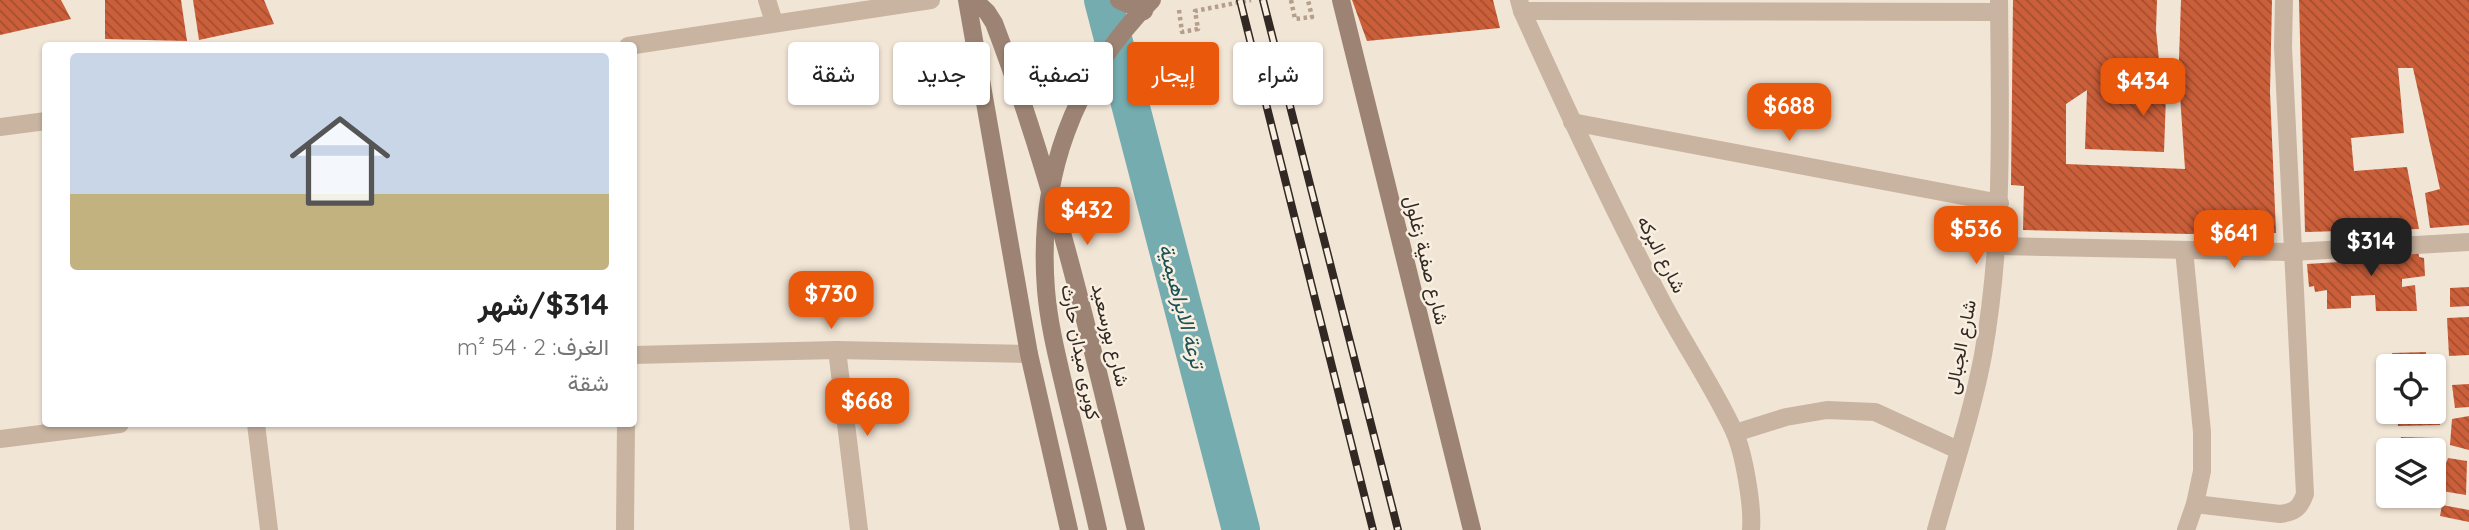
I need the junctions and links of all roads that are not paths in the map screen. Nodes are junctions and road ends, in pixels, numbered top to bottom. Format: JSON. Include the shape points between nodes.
{"nodes":[{"id":1,"x":766,"y":0,"type":"edge"},
{"id":2,"x":931,"y":0,"type":"edge"},
{"id":3,"x":967,"y":0,"type":"edge"},
{"id":4,"x":974,"y":0,"type":"edge"},
{"id":5,"x":1119,"y":0,"type":"edge"},
{"id":6,"x":1341,"y":0,"type":"edge"},
{"id":7,"x":2284,"y":0,"type":"edge"},
{"id":8,"x":1148,"y":5,"type":"edge"},
{"id":9,"x":1520,"y":6,"type":"edge"},
{"id":10,"x":1999,"y":6,"type":"edge"},
{"id":11,"x":774,"y":22,"type":"junction"},
{"id":12,"x":637,"y":45,"type":"edge"},
{"id":13,"x":42,"y":122,"type":"edge"},
{"id":14,"x":1572,"y":122,"type":"junction"},
{"id":15,"x":0,"y":127,"type":"edge"},
{"id":16,"x":2000,"y":203,"type":"junction"},
{"id":17,"x":2469,"y":242,"type":"edge"},
{"id":18,"x":1998,"y":246,"type":"junction"},
{"id":19,"x":2184,"y":250,"type":"junction"},
{"id":20,"x":2292,"y":252,"type":"junction"},
{"id":21,"x":837,"y":350,"type":"junction"},
{"id":22,"x":1029,"y":354,"type":"junction"},
{"id":23,"x":637,"y":355,"type":"edge"},
{"id":24,"x":96,"y":427,"type":"edge"},
{"id":25,"x":256,"y":427,"type":"edge"},
{"id":26,"x":626,"y":427,"type":"edge"},
{"id":27,"x":1735,"y":433,"type":"junction"},
{"id":28,"x":0,"y":439,"type":"edge"},
{"id":29,"x":1958,"y":450,"type":"junction"},
{"id":30,"x":2196,"y":504,"type":"junction"},
{"id":31,"x":269,"y":530,"type":"edge"},
{"id":32,"x":625,"y":530,"type":"edge"},
{"id":33,"x":859,"y":530,"type":"edge"},
{"id":34,"x":1069,"y":530,"type":"edge"},
{"id":35,"x":1098,"y":530,"type":"edge"},
{"id":36,"x":1136,"y":530,"type":"edge"},
{"id":37,"x":1472,"y":530,"type":"edge"},
{"id":38,"x":1751,"y":530,"type":"edge"},
{"id":39,"x":1936,"y":530,"type":"edge"},
{"id":40,"x":2186,"y":530,"type":"edge"}],
"edges":[{"from":1,"to":11,"type":"street"},
{"from":2,"to":11,"type":"street"},
{"from":3,"to":22,"type":"main road"},
{"from":4,"to":36,"type":"main road","name":"شارع بورسعيد","via":[[994,23],[1046,171]]},
{"from":5,"to":8,"type":"main road"},
{"from":6,"to":37,"type":"main road","name":"شارع صفية زغلول"},
{"from":7,"to":20,"type":"street"},
{"from":8,"to":35,"type":"main road","name":"كوبرى ميدان حارث","via":[[1114,42],[1080,96],[1064,136],[1048,212],[1046,290],[1051,328]]},
{"from":9,"to":10,"type":"street"},
{"from":9,"to":14,"type":"street","name":"شارع البركه"},
{"from":10,"to":16,"type":"street","name":"شارع الجبالى"},
{"from":11,"to":12,"type":"street"},
{"from":13,"to":15,"type":"street"},
{"from":14,"to":16,"type":"street"},
{"from":14,"to":27,"type":"street","name":"شارع البركه"},
{"from":16,"to":18,"type":"street","name":"شارع الجبالى"},
{"from":17,"to":20,"type":"street"},
{"from":18,"to":19,"type":"street"},
{"from":18,"to":29,"type":"street","name":"شارع الجبالى","via":[[1983,357]]},
{"from":19,"to":20,"type":"street"},
{"from":19,"to":30,"type":"street","via":[[2202,432]]},
{"from":20,"to":30,"type":"street","via":[[2305,494],[2301,506],[2280,514]]},
{"from":21,"to":22,"type":"street"},
{"from":21,"to":23,"type":"street"},
{"from":21,"to":33,"type":"street"},
{"from":22,"to":34,"type":"main road"},
{"from":24,"to":28,"type":"street"},
{"from":25,"to":31,"type":"street"},
{"from":26,"to":32,"type":"street"},
{"from":27,"to":29,"type":"street","via":[[1827,410],[1875,412]]},
{"from":27,"to":38,"type":"street","name":"شارع البركه","via":[[1746,478]]},
{"from":29,"to":39,"type":"street","name":"شارع الجبالى"},
{"from":30,"to":40,"type":"street"}]}
